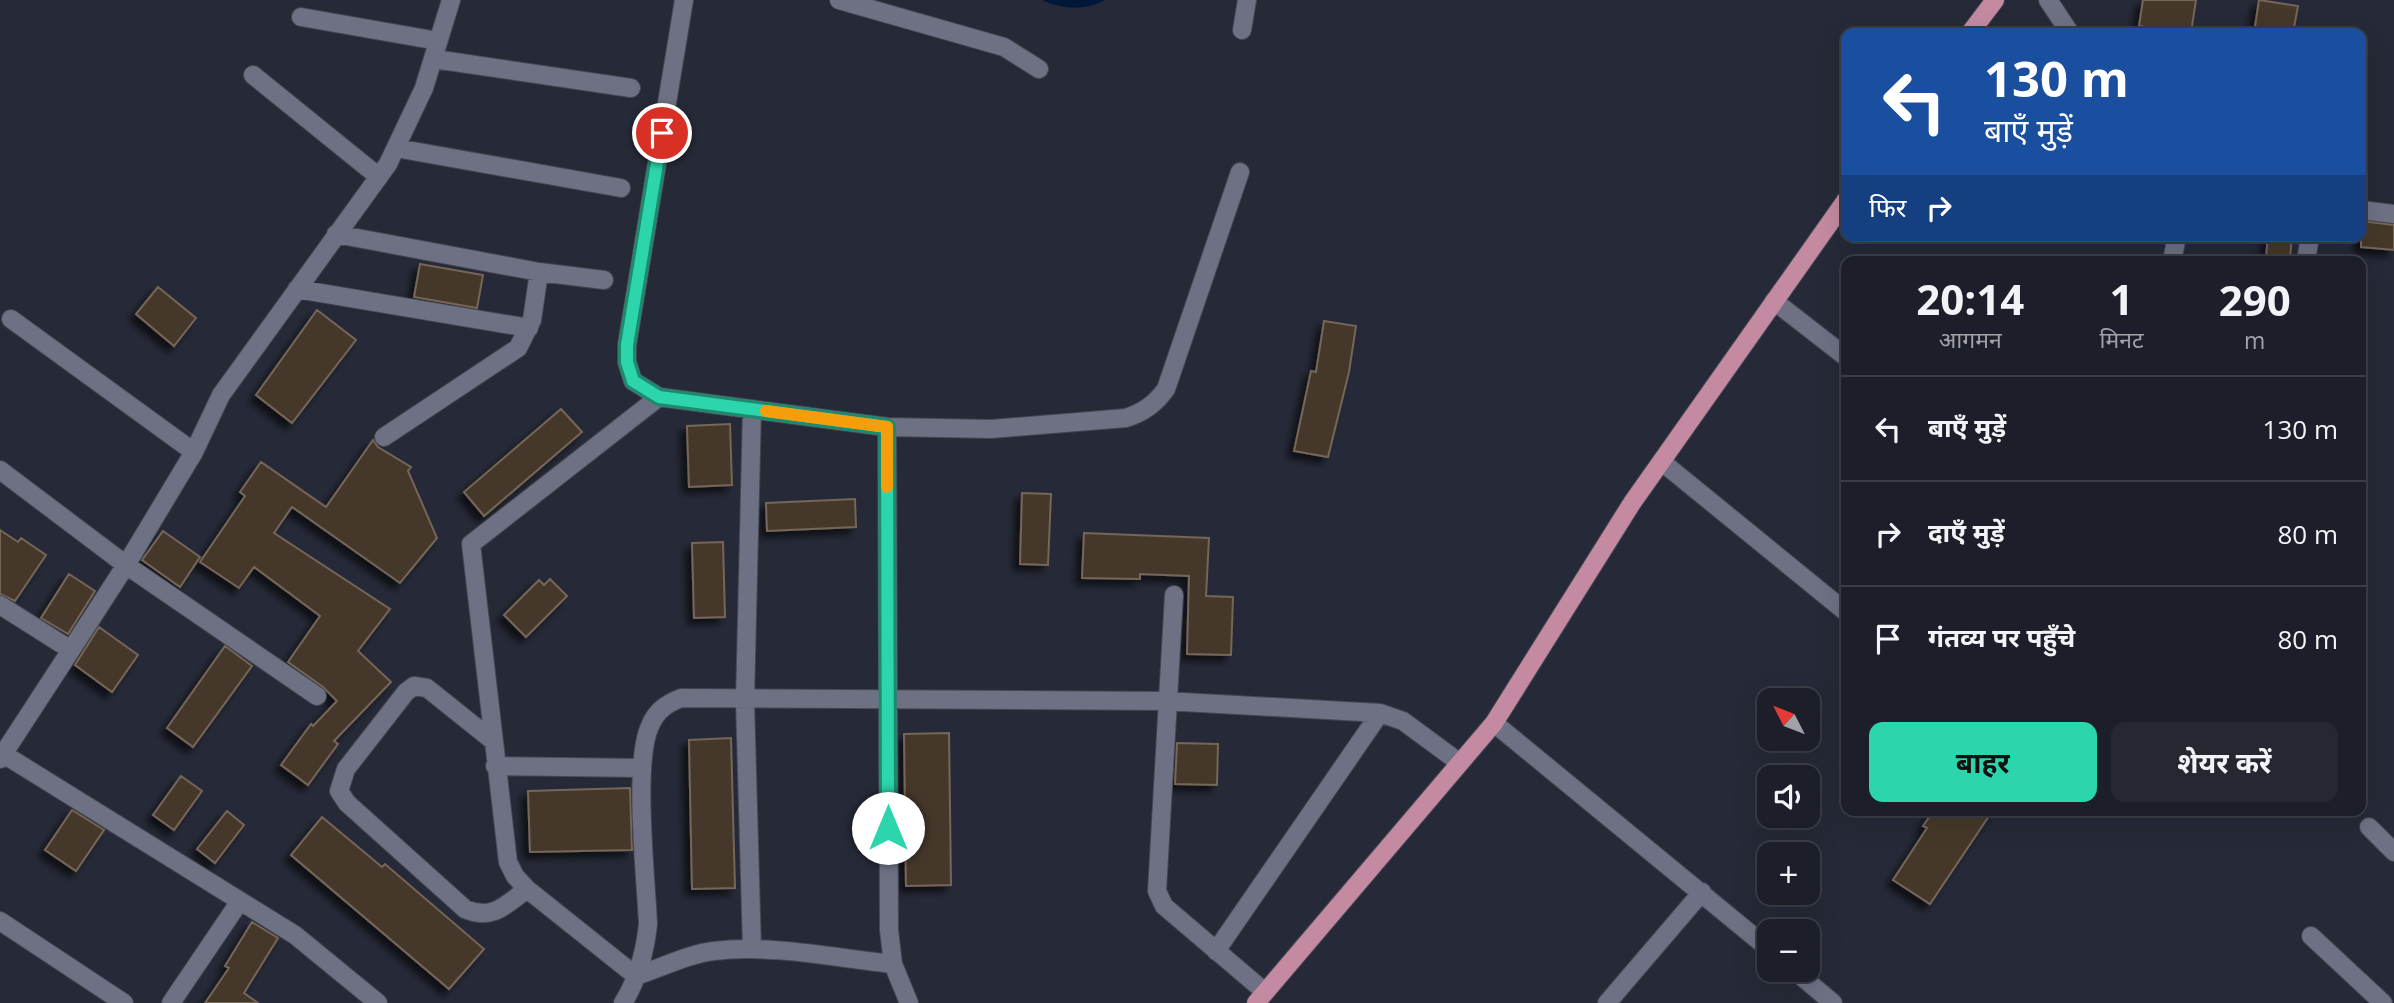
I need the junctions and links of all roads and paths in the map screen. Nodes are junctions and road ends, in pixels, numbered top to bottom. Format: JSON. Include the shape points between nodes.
{"nodes":[{"id":1,"x":451,"y":0,"type":"edge"},
{"id":2,"x":684,"y":0,"type":"edge"},
{"id":3,"x":839,"y":0,"type":"edge"},
{"id":4,"x":1247,"y":0,"type":"edge"},
{"id":5,"x":1995,"y":0,"type":"edge"},
{"id":6,"x":2048,"y":0,"type":"edge"},
{"id":7,"x":301,"y":17,"type":"dead end"},
{"id":8,"x":1974,"y":28,"type":"edge"},
{"id":9,"x":2067,"y":28,"type":"edge"},
{"id":10,"x":1242,"y":30,"type":"dead end"},
{"id":11,"x":438,"y":41,"type":"junction"},
{"id":12,"x":434,"y":59,"type":"junction"},
{"id":13,"x":1039,"y":69,"type":"dead end"},
{"id":14,"x":253,"y":75,"type":"dead end"},
{"id":15,"x":631,"y":88,"type":"dead end"},
{"id":16,"x":396,"y":148,"type":"junction"},
{"id":17,"x":1240,"y":172,"type":"dead end"},
{"id":18,"x":379,"y":177,"type":"junction"},
{"id":19,"x":621,"y":188,"type":"dead end"},
{"id":20,"x":1841,"y":208,"type":"edge"},
{"id":21,"x":2366,"y":211,"type":"edge"},
{"id":22,"x":2394,"y":214,"type":"edge"},
{"id":23,"x":336,"y":234,"type":"junction"},
{"id":24,"x":539,"y":272,"type":"junction"},
{"id":25,"x":604,"y":280,"type":"dead end"},
{"id":26,"x":298,"y":289,"type":"junction"},
{"id":27,"x":1774,"y":301,"type":"junction"},
{"id":28,"x":11,"y":319,"type":"dead end"},
{"id":29,"x":529,"y":328,"type":"junction"},
{"id":30,"x":1841,"y":353,"type":"edge"},
{"id":31,"x":659,"y":397,"type":"junction"},
{"id":32,"x":752,"y":409,"type":"junction"},
{"id":33,"x":887,"y":427,"type":"junction"},
{"id":34,"x":384,"y":437,"type":"dead end"},
{"id":35,"x":194,"y":452,"type":"junction"},
{"id":36,"x":1661,"y":462,"type":"junction"},
{"id":37,"x":0,"y":470,"type":"edge"},
{"id":38,"x":126,"y":565,"type":"junction"},
{"id":39,"x":1174,"y":595,"type":"dead end"},
{"id":40,"x":0,"y":605,"type":"edge"},
{"id":41,"x":1841,"y":608,"type":"edge"},
{"id":42,"x":71,"y":650,"type":"junction"},
{"id":43,"x":317,"y":696,"type":"dead end"},
{"id":44,"x":745,"y":701,"type":"junction"},
{"id":45,"x":887,"y":701,"type":"junction"},
{"id":46,"x":1166,"y":701,"type":"junction"},
{"id":47,"x":1380,"y":713,"type":"junction"},
{"id":48,"x":1494,"y":723,"type":"junction"},
{"id":49,"x":492,"y":740,"type":"junction"},
{"id":50,"x":1,"y":755,"type":"edge"},
{"id":51,"x":1460,"y":763,"type":"junction"},
{"id":52,"x":495,"y":766,"type":"junction"},
{"id":53,"x":642,"y":768,"type":"junction"},
{"id":54,"x":2369,"y":827,"type":"dead end"},
{"id":55,"x":2394,"y":852,"type":"edge"},
{"id":56,"x":527,"y":889,"type":"junction"},
{"id":57,"x":1702,"y":892,"type":"junction"},
{"id":58,"x":240,"y":901,"type":"junction"},
{"id":59,"x":0,"y":921,"type":"edge"},
{"id":60,"x":2311,"y":936,"type":"dead end"},
{"id":61,"x":1757,"y":939,"type":"edge"},
{"id":62,"x":752,"y":949,"type":"junction"},
{"id":63,"x":1216,"y":951,"type":"junction"},
{"id":64,"x":894,"y":964,"type":"junction"},
{"id":65,"x":636,"y":976,"type":"junction"},
{"id":66,"x":1808,"y":982,"type":"edge"},
{"id":67,"x":1258,"y":993,"type":"edge"},
{"id":68,"x":124,"y":1003,"type":"edge"},
{"id":69,"x":171,"y":1003,"type":"edge"},
{"id":70,"x":378,"y":1003,"type":"edge"},
{"id":71,"x":623,"y":1003,"type":"edge"},
{"id":72,"x":909,"y":1003,"type":"edge"},
{"id":73,"x":1607,"y":1003,"type":"edge"},
{"id":74,"x":1833,"y":1003,"type":"edge"},
{"id":75,"x":2383,"y":1003,"type":"edge"}],
"edges":[{"from":1,"to":11,"type":"street"},
{"from":2,"to":31,"type":"street","via":[[627,345],[633,381]]},
{"from":3,"to":13,"type":"street","via":[[1004,47]]},
{"from":4,"to":10,"type":"street"},
{"from":5,"to":8,"type":"main road"},
{"from":6,"to":9,"type":"street"},
{"from":7,"to":11,"type":"street"},
{"from":11,"to":12,"type":"street"},
{"from":12,"to":15,"type":"street"},
{"from":12,"to":16,"type":"street"},
{"from":14,"to":18,"type":"street"},
{"from":16,"to":18,"type":"street"},
{"from":16,"to":19,"type":"street"},
{"from":17,"to":33,"type":"street","via":[[1166,388],[1155,403],[1140,413],[1112,419],[991,429]]},
{"from":18,"to":23,"type":"street"},
{"from":20,"to":27,"type":"main road"},
{"from":21,"to":22,"type":"street"},
{"from":23,"to":24,"type":"street"},
{"from":23,"to":26,"type":"street"},
{"from":24,"to":25,"type":"street"},
{"from":24,"to":29,"type":"street"},
{"from":26,"to":29,"type":"street"},
{"from":26,"to":35,"type":"street","via":[[221,395]]},
{"from":27,"to":30,"type":"street"},
{"from":27,"to":36,"type":"main road"},
{"from":28,"to":35,"type":"street"},
{"from":29,"to":34,"type":"street","via":[[518,348]]},
{"from":31,"to":32,"type":"street"},
{"from":31,"to":49,"type":"street","via":[[471,544]]},
{"from":32,"to":33,"type":"street"},
{"from":32,"to":44,"type":"street"},
{"from":33,"to":45,"type":"street"},
{"from":35,"to":38,"type":"street"},
{"from":36,"to":41,"type":"street"},
{"from":36,"to":48,"type":"main road"},
{"from":37,"to":38,"type":"street"},
{"from":38,"to":42,"type":"street"},
{"from":38,"to":43,"type":"street"},
{"from":39,"to":46,"type":"street"},
{"from":40,"to":42,"type":"street"},
{"from":42,"to":50,"type":"street"},
{"from":44,"to":45,"type":"street"},
{"from":44,"to":53,"type":"street","via":[[681,698],[670,702],[658,711],[649,728]]},
{"from":44,"to":62,"type":"street"},
{"from":45,"to":46,"type":"street"},
{"from":45,"to":64,"type":"street","via":[[889,930]]},
{"from":46,"to":47,"type":"street"},
{"from":46,"to":63,"type":"street","via":[[1157,891],[1164,906]]},
{"from":47,"to":51,"type":"street","via":[[1403,721]]},
{"from":47,"to":63,"type":"street"},
{"from":48,"to":51,"type":"main road"},
{"from":48,"to":57,"type":"street"},
{"from":49,"to":52,"type":"street"},
{"from":49,"to":56,"type":"street","via":[[427,688],[414,686],[346,769],[339,791],[346,803],[465,909],[480,916],[495,914]]},
{"from":50,"to":58,"type":"street"},
{"from":51,"to":67,"type":"main road"},
{"from":52,"to":53,"type":"street"},
{"from":52,"to":56,"type":"street","via":[[508,862]]},
{"from":53,"to":65,"type":"street","via":[[648,924]]},
{"from":54,"to":55,"type":"street"},
{"from":56,"to":65,"type":"street"},
{"from":57,"to":61,"type":"street"},
{"from":57,"to":73,"type":"street"},
{"from":58,"to":69,"type":"street"},
{"from":58,"to":70,"type":"street","via":[[295,935]]},
{"from":59,"to":68,"type":"street"},
{"from":60,"to":75,"type":"street"},
{"from":62,"to":64,"type":"street"},
{"from":62,"to":65,"type":"street","via":[[711,951]]},
{"from":63,"to":67,"type":"street"},
{"from":64,"to":72,"type":"street"},
{"from":65,"to":71,"type":"street"},
{"from":66,"to":74,"type":"street"}]}
